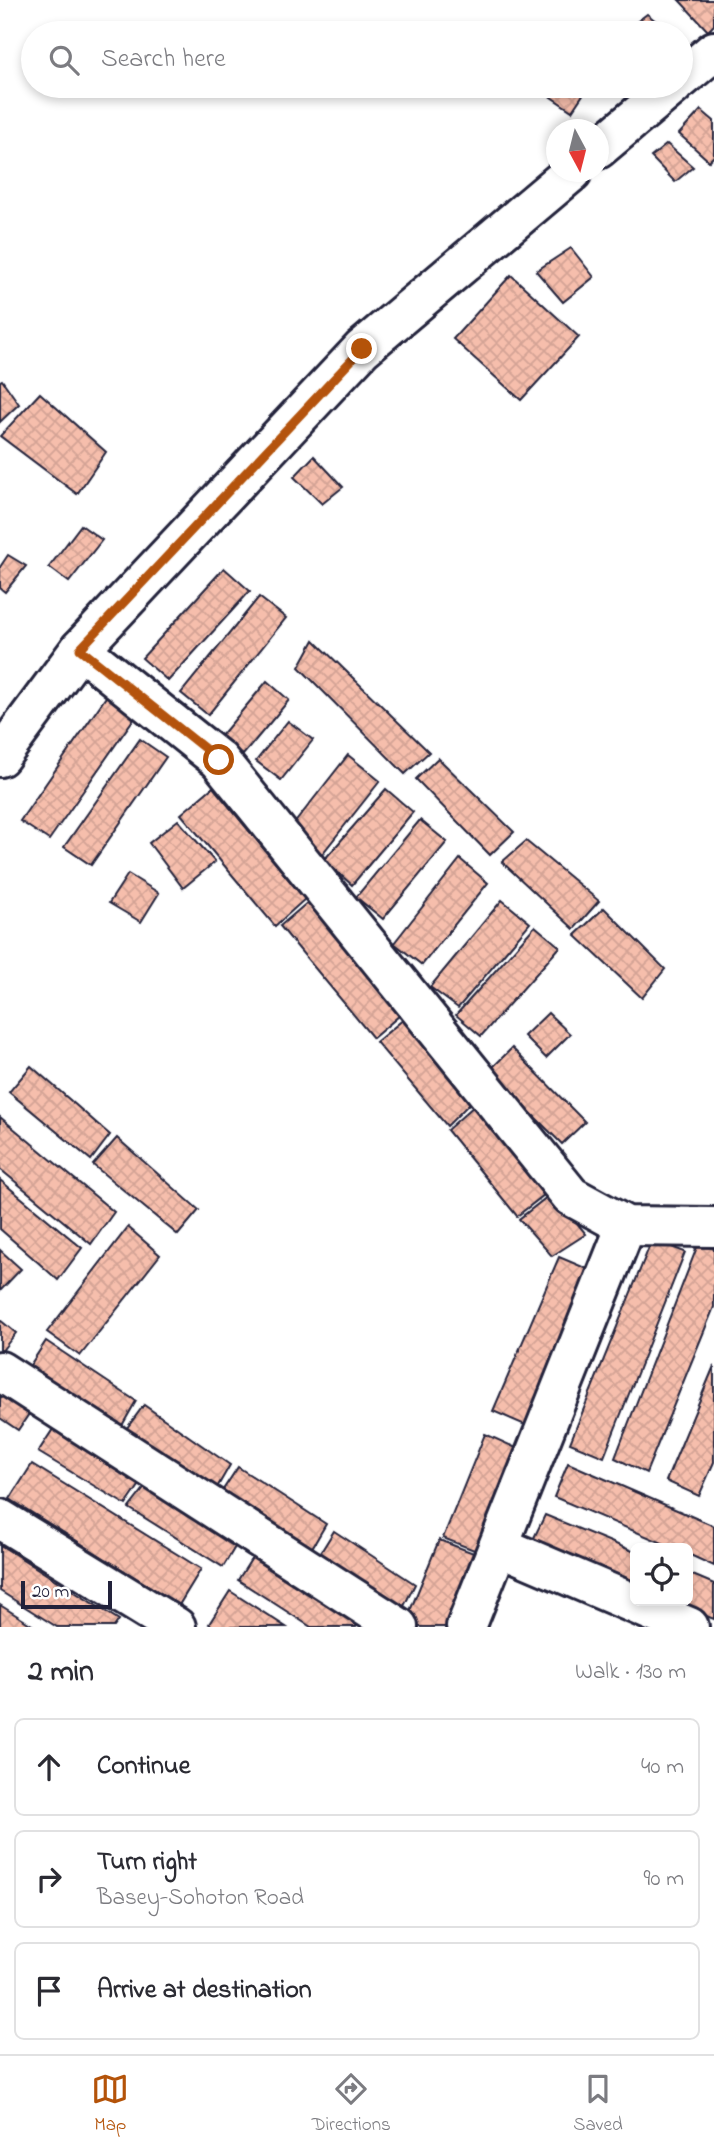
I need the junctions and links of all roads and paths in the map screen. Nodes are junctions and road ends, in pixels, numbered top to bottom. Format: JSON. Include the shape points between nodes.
{"nodes":[{"id":1,"x":714,"y":51,"type":"edge"},
{"id":2,"x":693,"y":69,"type":"edge"},
{"id":3,"x":659,"y":98,"type":"edge"},
{"id":4,"x":609,"y":140,"type":"edge"},
{"id":5,"x":560,"y":182,"type":"edge"},
{"id":6,"x":80,"y":649,"type":"junction"},
{"id":7,"x":0,"y":757,"type":"edge"},
{"id":8,"x":626,"y":1226,"type":"junction"},
{"id":9,"x":714,"y":1227,"type":"edge"},
{"id":10,"x":0,"y":1371,"type":"edge"},
{"id":11,"x":0,"y":1518,"type":"edge"},
{"id":12,"x":499,"y":1546,"type":"junction"},
{"id":13,"x":154,"y":1621,"type":"edge"},
{"id":14,"x":398,"y":1627,"type":"edge"},
{"id":15,"x":466,"y":1627,"type":"edge"},
{"id":16,"x":689,"y":1627,"type":"edge"}],
"edges":[{"from":1,"to":2,"type":"street"},
{"from":3,"to":4,"type":"street"},
{"from":5,"to":6,"type":"street","via":[[362,349]]},
{"from":6,"to":7,"type":"street"},
{"from":6,"to":8,"type":"street","via":[[219,760],[571,1196]]},
{"from":8,"to":9,"type":"street"},
{"from":8,"to":12,"type":"street"},
{"from":10,"to":14,"type":"street"},
{"from":11,"to":13,"type":"street"},
{"from":12,"to":15,"type":"street"},
{"from":12,"to":16,"type":"street"}]}
